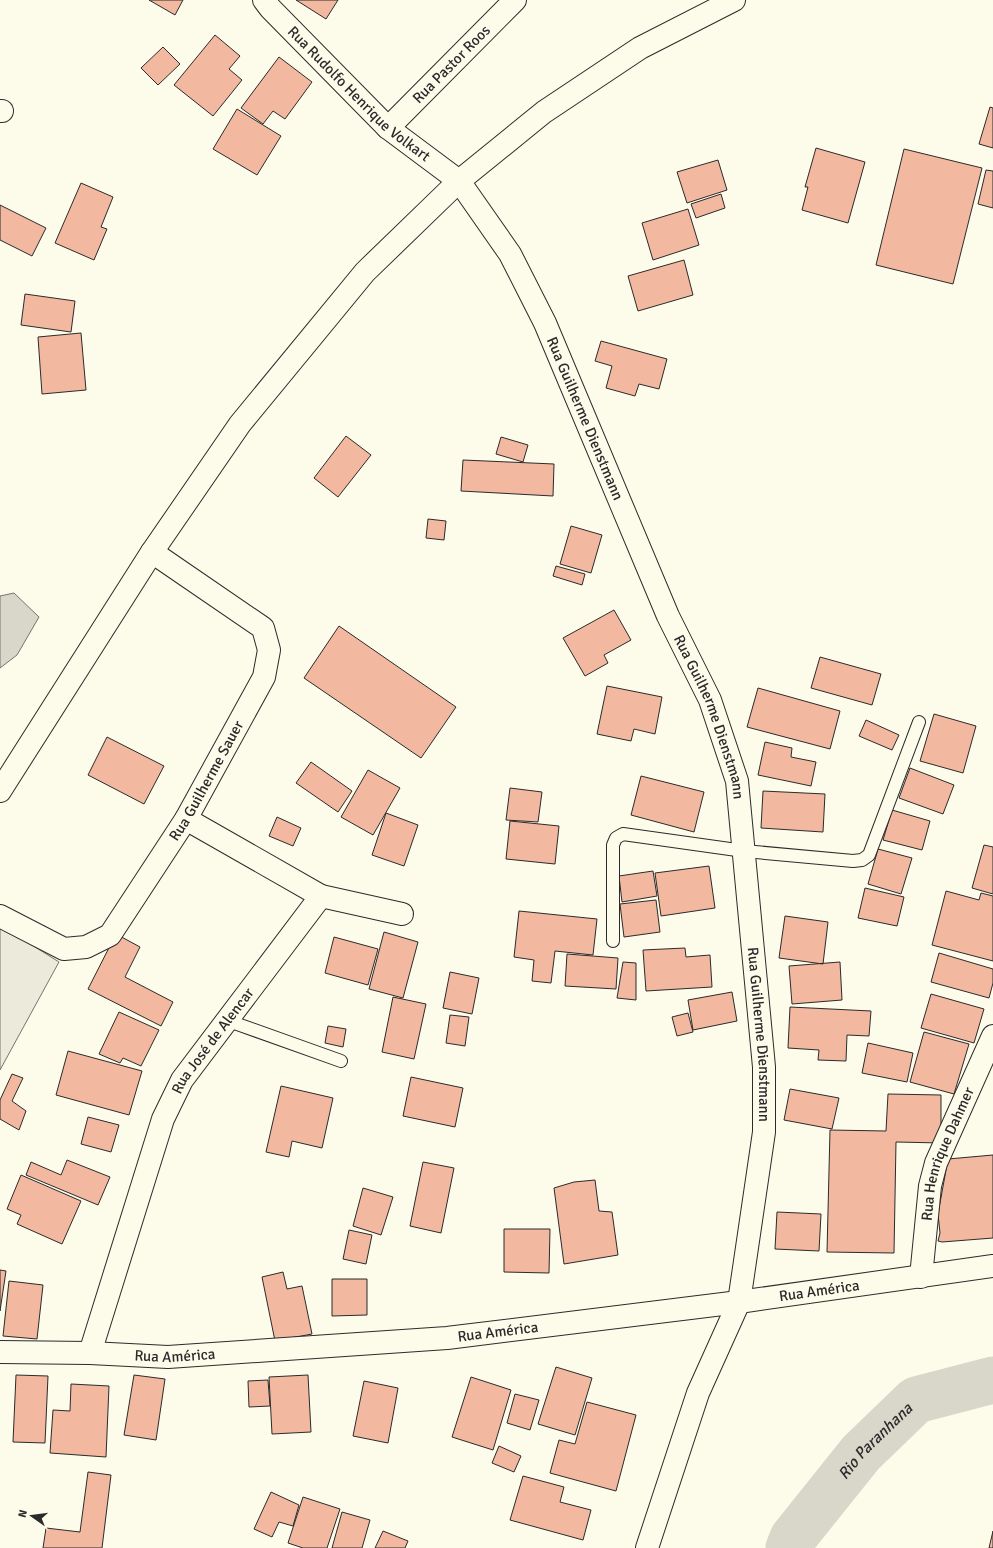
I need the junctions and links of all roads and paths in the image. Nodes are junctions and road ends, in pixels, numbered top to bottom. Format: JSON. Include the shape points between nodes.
{"nodes":[{"id":1,"x":264,"y":0,"type":"edge"},
{"id":2,"x":515,"y":0,"type":"edge"},
{"id":3,"x":734,"y":0,"type":"edge"},
{"id":4,"x":388,"y":128,"type":"junction"},
{"id":5,"x":459,"y":181,"type":"junction"},
{"id":6,"x":152,"y":552,"type":"junction"},
{"id":7,"x":919,"y":722,"type":"dead end"},
{"id":8,"x":0,"y":791,"type":"edge"},
{"id":9,"x":186,"y":819,"type":"junction"},
{"id":10,"x":744,"y":851,"type":"junction"},
{"id":11,"x":321,"y":896,"type":"junction"},
{"id":12,"x":402,"y":914,"type":"dead end"},
{"id":13,"x":0,"y":916,"type":"edge"},
{"id":14,"x":613,"y":941,"type":"dead end"},
{"id":15,"x":226,"y":1020,"type":"junction"},
{"id":16,"x":993,"y":1036,"type":"edge"},
{"id":17,"x":341,"y":1061,"type":"dead end"},
{"id":18,"x":993,"y":1266,"type":"edge"},
{"id":19,"x":921,"y":1277,"type":"junction"},
{"id":20,"x":739,"y":1302,"type":"junction"},
{"id":21,"x":0,"y":1352,"type":"edge"},
{"id":22,"x":90,"y":1353,"type":"junction"},
{"id":23,"x":647,"y":1548,"type":"edge"}],
"edges":[{"from":1,"to":4,"type":"street","name":"Rua Rudolfo Henrique Volkart"},
{"from":2,"to":4,"type":"street","name":"Rua Pastor Roos"},
{"from":3,"to":5,"type":"street","via":[[640,48],[614,65],[544,112]]},
{"from":4,"to":5,"type":"street","name":"Rua Rudolfo Henrique Volkart"},
{"from":5,"to":6,"type":"street","via":[[365,272],[240,424]]},
{"from":5,"to":10,"type":"street","name":"Rua Guilherme Dienstmann","via":[[510,254],[545,323],[668,616],[710,700],[737,781]]},
{"from":6,"to":8,"type":"street"},
{"from":6,"to":9,"type":"street","name":"Rua Guilherme Sauer","via":[[263,628],[269,650],[264,677]]},
{"from":7,"to":10,"type":"lane","via":[[868,855],[862,860]]},
{"from":9,"to":11,"type":"street"},
{"from":9,"to":13,"type":"street","name":"Rua Guilherme Sauer","via":[[110,935],[86,947],[64,949]]},
{"from":10,"to":14,"type":"lane","via":[[623,834],[616,838],[613,845]]},
{"from":10,"to":20,"type":"street","name":"Rua Guilherme Dienstmann","via":[[764,1067],[764,1132]]},
{"from":11,"to":12,"type":"street"},
{"from":11,"to":15,"type":"street","name":"Rua José de Alencar"},
{"from":15,"to":17,"type":"lane"},
{"from":15,"to":22,"type":"street","name":"Rua José de Alencar","via":[[182,1080],[163,1119]]},
{"from":16,"to":19,"type":"street","name":"Rua Henrique Dahmer","via":[[936,1163],[930,1186]]},
{"from":18,"to":19,"type":"street","name":"Rua América"},
{"from":19,"to":20,"type":"street","name":"Rua América"},
{"from":20,"to":22,"type":"street","name":"Rua América","via":[[447,1338],[168,1357]]},
{"from":20,"to":23,"type":"street","name":"Rua Guilherme Dienstmann","via":[[698,1393]]},
{"from":21,"to":22,"type":"street","name":"Rua América"}]}
